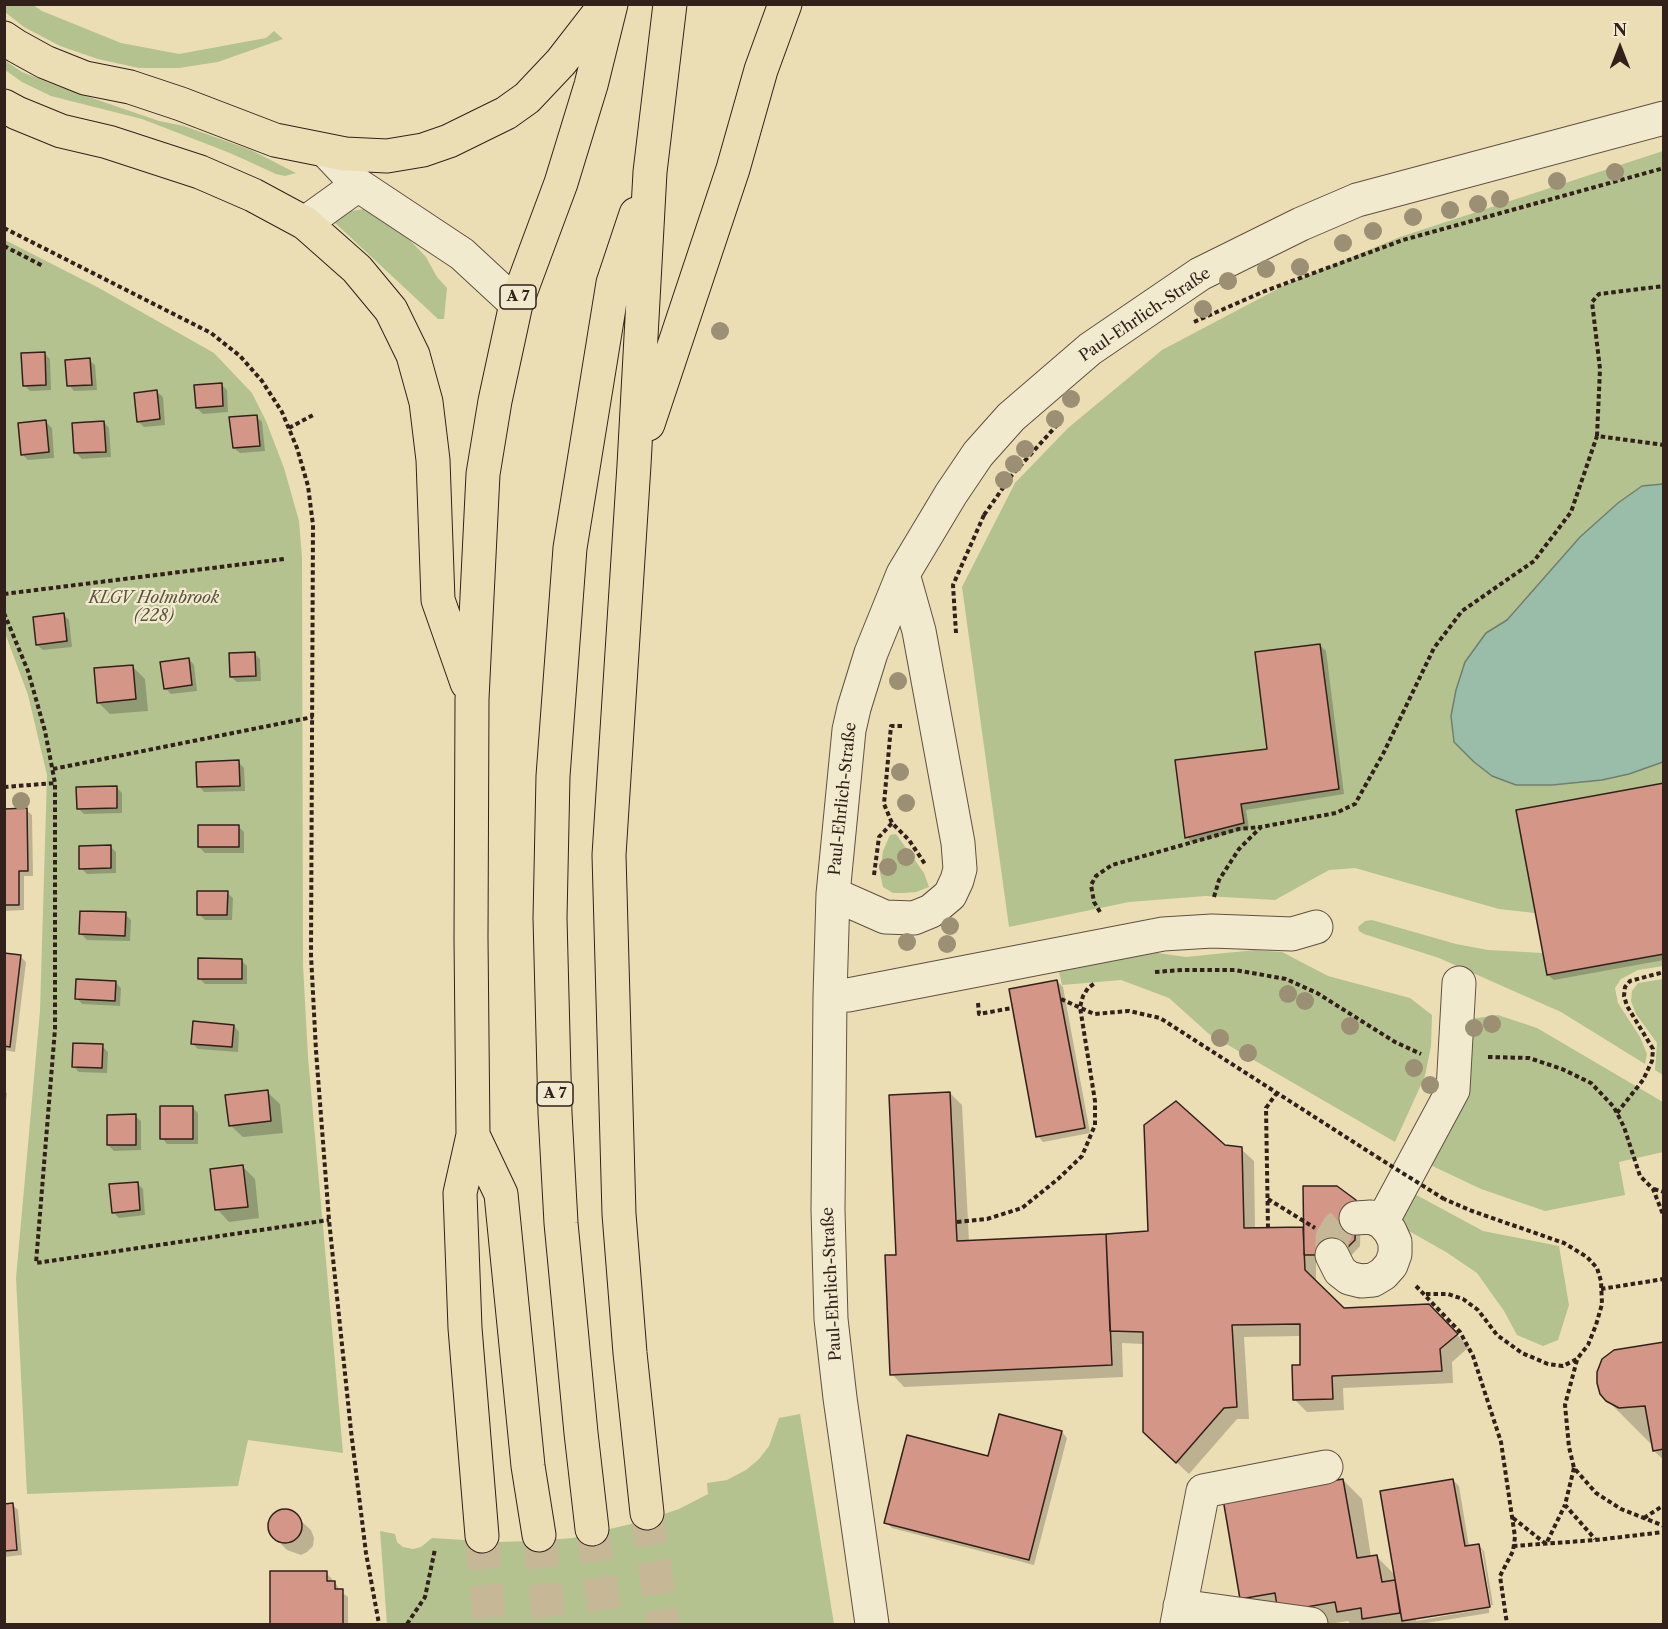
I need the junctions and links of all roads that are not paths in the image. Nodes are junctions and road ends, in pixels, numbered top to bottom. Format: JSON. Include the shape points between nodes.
{"nodes":[{"id":1,"x":606,"y":4,"type":"edge"},
{"id":2,"x":611,"y":4,"type":"edge"},
{"id":3,"x":670,"y":4,"type":"edge"},
{"id":4,"x":785,"y":4,"type":"edge"},
{"id":5,"x":4,"y":38,"type":"edge"},
{"id":6,"x":4,"y":106,"type":"edge"},
{"id":7,"x":1664,"y":118,"type":"edge"},
{"id":8,"x":326,"y":151,"type":"junction"},
{"id":9,"x":650,"y":172,"type":"junction"},
{"id":10,"x":358,"y":185,"type":"junction"},
{"id":11,"x":305,"y":223,"type":"junction"},
{"id":12,"x":516,"y":304,"type":"junction"},
{"id":13,"x":634,"y":465,"type":"junction"},
{"id":14,"x":903,"y":573,"type":"junction"},
{"id":15,"x":472,"y":699,"type":"junction"},
{"id":16,"x":833,"y":894,"type":"junction"},
{"id":17,"x":1316,"y":927,"type":"dead end"},
{"id":18,"x":1459,"y":983,"type":"dead end"},
{"id":19,"x":830,"y":996,"type":"junction"},
{"id":20,"x":473,"y":1135,"type":"junction"},
{"id":21,"x":1327,"y":1244,"type":"tunnel mouth"},
{"id":22,"x":1326,"y":1467,"type":"dead end"},
{"id":23,"x":647,"y":1513,"type":"tunnel mouth"},
{"id":24,"x":592,"y":1529,"type":"tunnel mouth"},
{"id":25,"x":539,"y":1535,"type":"tunnel mouth"},
{"id":26,"x":482,"y":1536,"type":"tunnel mouth"},
{"id":27,"x":1179,"y":1615,"type":"edge"},
{"id":28,"x":872,"y":1624,"type":"edge"},
{"id":29,"x":1311,"y":1624,"type":"edge"}],
"edges":[{"from":1,"to":8,"type":"highway","via":[[561,62],[527,98],[506,113],[423,150],[387,156]]},
{"from":2,"to":12,"type":"highway","number":"A 7","via":[[564,172]]},
{"from":3,"to":9,"type":"highway","number":"A 7"},
{"from":4,"to":13,"type":"highway"},
{"from":5,"to":8,"type":"highway","via":[[45,62],[85,78],[130,87],[275,140]]},
{"from":6,"to":11,"type":"highway","via":[[61,131],[200,172]]},
{"from":7,"to":14,"type":"street","name":"Paul-Ehrlich-Straße","via":[[1358,200],[1200,274],[1090,349],[1011,417],[978,454]]},
{"from":8,"to":10,"type":"street"},
{"from":9,"to":13,"type":"highway","number":"A 7"},
{"from":9,"to":24,"type":"highway","number":"A 7","via":[[613,283],[570,548],[553,776],[550,918],[562,1235]]},
{"from":10,"to":11,"type":"street"},
{"from":10,"to":12,"type":"street","via":[[462,254]]},
{"from":11,"to":15,"type":"highway","via":[[357,269],[391,310],[413,355],[426,402],[433,460],[438,600]]},
{"from":12,"to":15,"type":"highway","number":"A 7","via":[[483,474]]},
{"from":13,"to":23,"type":"highway","number":"A 7","via":[[609,855],[619,1214]]},
{"from":14,"to":16,"type":"street","name":"Paul-Ehrlich-Straße","via":[[854,708]]},
{"from":14,"to":16,"type":"street","via":[[919,631],[960,869],[950,895],[931,911],[914,918],[885,917]]},
{"from":15,"to":20,"type":"highway","number":"A 7"},
{"from":16,"to":19,"type":"street","name":"Paul-Ehrlich-Straße"},
{"from":17,"to":19,"type":"street","via":[[1292,934],[1163,934]]},
{"from":18,"to":21,"type":"street","via":[[1453,1090],[1369,1220],[1390,1231],[1395,1242],[1391,1265],[1373,1280],[1349,1278],[1340,1271]]},
{"from":19,"to":28,"type":"street","name":"Paul-Ehrlich-Straße","via":[[831,1319]]},
{"from":20,"to":25,"type":"highway","number":"A 7","via":[[501,1194],[528,1466]]},
{"from":20,"to":26,"type":"highway","number":"A 7","via":[[460,1192],[465,1328]]},
{"from":22,"to":27,"type":"street","via":[[1203,1491]]},
{"from":27,"to":29,"type":"street"}]}
